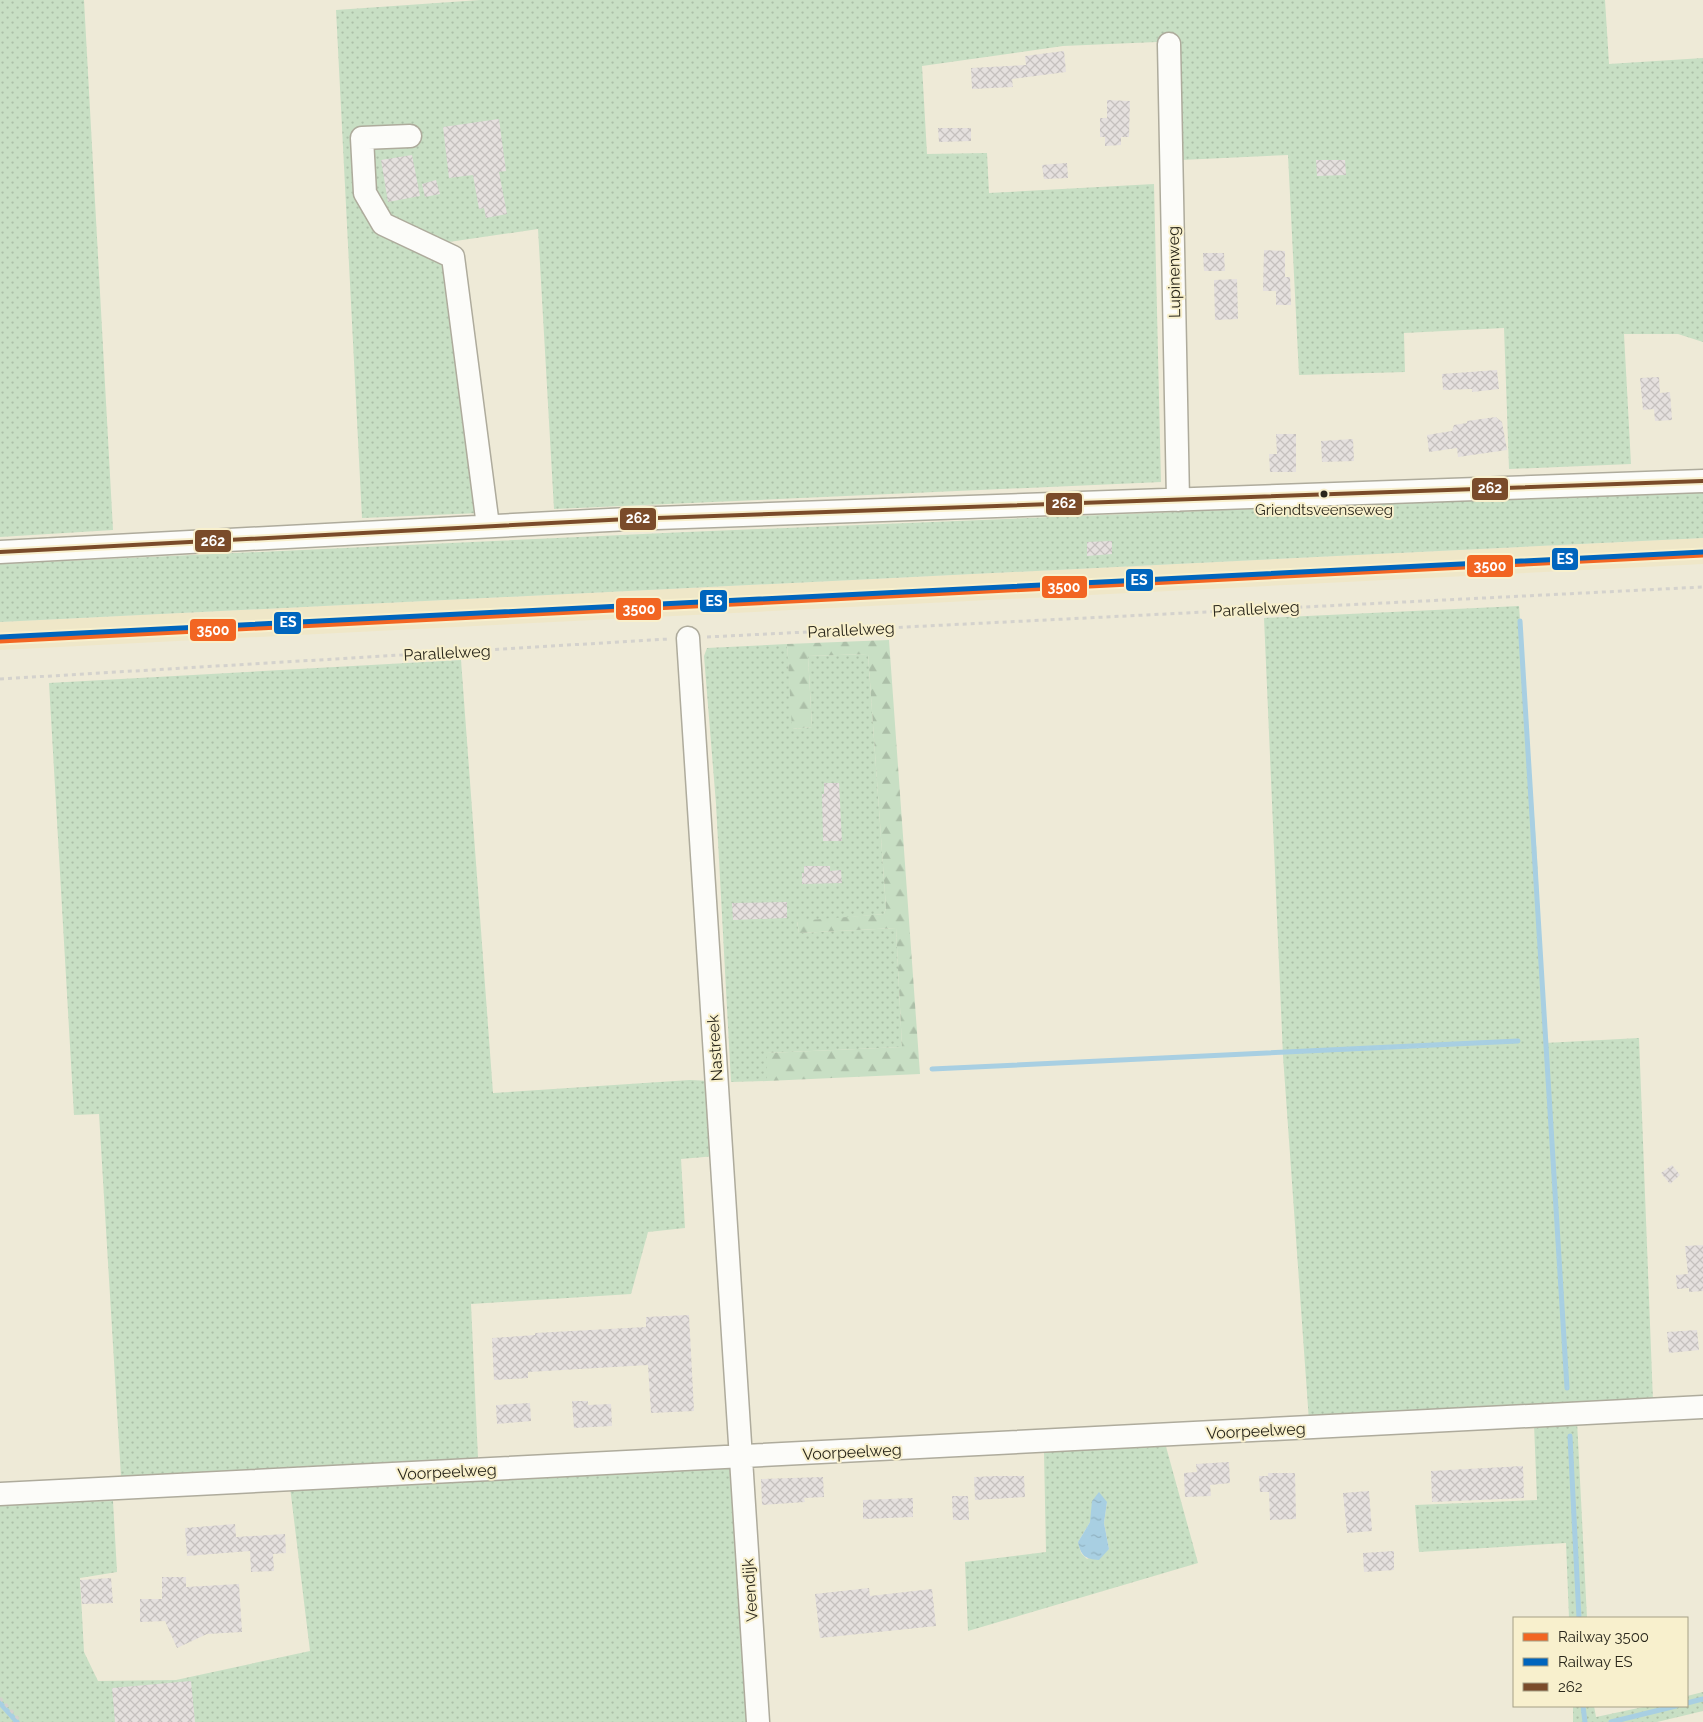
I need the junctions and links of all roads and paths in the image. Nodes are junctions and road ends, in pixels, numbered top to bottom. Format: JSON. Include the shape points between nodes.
{"nodes":[{"id":1,"x":1169,"y":44,"type":"dead end"},
{"id":2,"x":410,"y":136,"type":"dead end"},
{"id":3,"x":1703,"y":481,"type":"edge"},
{"id":4,"x":1178,"y":500,"type":"junction"},
{"id":5,"x":488,"y":526,"type":"junction"},
{"id":6,"x":0,"y":552,"type":"edge"},
{"id":7,"x":1703,"y":587,"type":"edge"},
{"id":8,"x":688,"y":638,"type":"junction"},
{"id":9,"x":0,"y":679,"type":"edge"},
{"id":10,"x":1703,"y":1408,"type":"edge"},
{"id":11,"x":741,"y":1457,"type":"junction"},
{"id":12,"x":0,"y":1494,"type":"edge"},
{"id":13,"x":0,"y":1698,"type":"edge"},
{"id":14,"x":21,"y":1722,"type":"edge"},
{"id":15,"x":758,"y":1722,"type":"edge"}],
"edges":[{"from":1,"to":4,"type":"street","name":"Lupinenweg"},
{"from":2,"to":5,"type":"street","via":[[362,138],[365,193],[383,224],[453,257]]},
{"from":3,"to":4,"type":"street"},
{"from":4,"to":5,"type":"street"},
{"from":5,"to":6,"type":"street"},
{"from":7,"to":8,"type":"path","name":"Parallelweg"},
{"from":8,"to":9,"type":"path","name":"Parallelweg"},
{"from":8,"to":11,"type":"street","name":"Nastreek"},
{"from":10,"to":11,"type":"street","name":"Voorpeelweg"},
{"from":11,"to":12,"type":"street","name":"Voorpeelweg"},
{"from":11,"to":15,"type":"street","name":"Veendijk"},
{"from":13,"to":14,"type":"path"}]}
